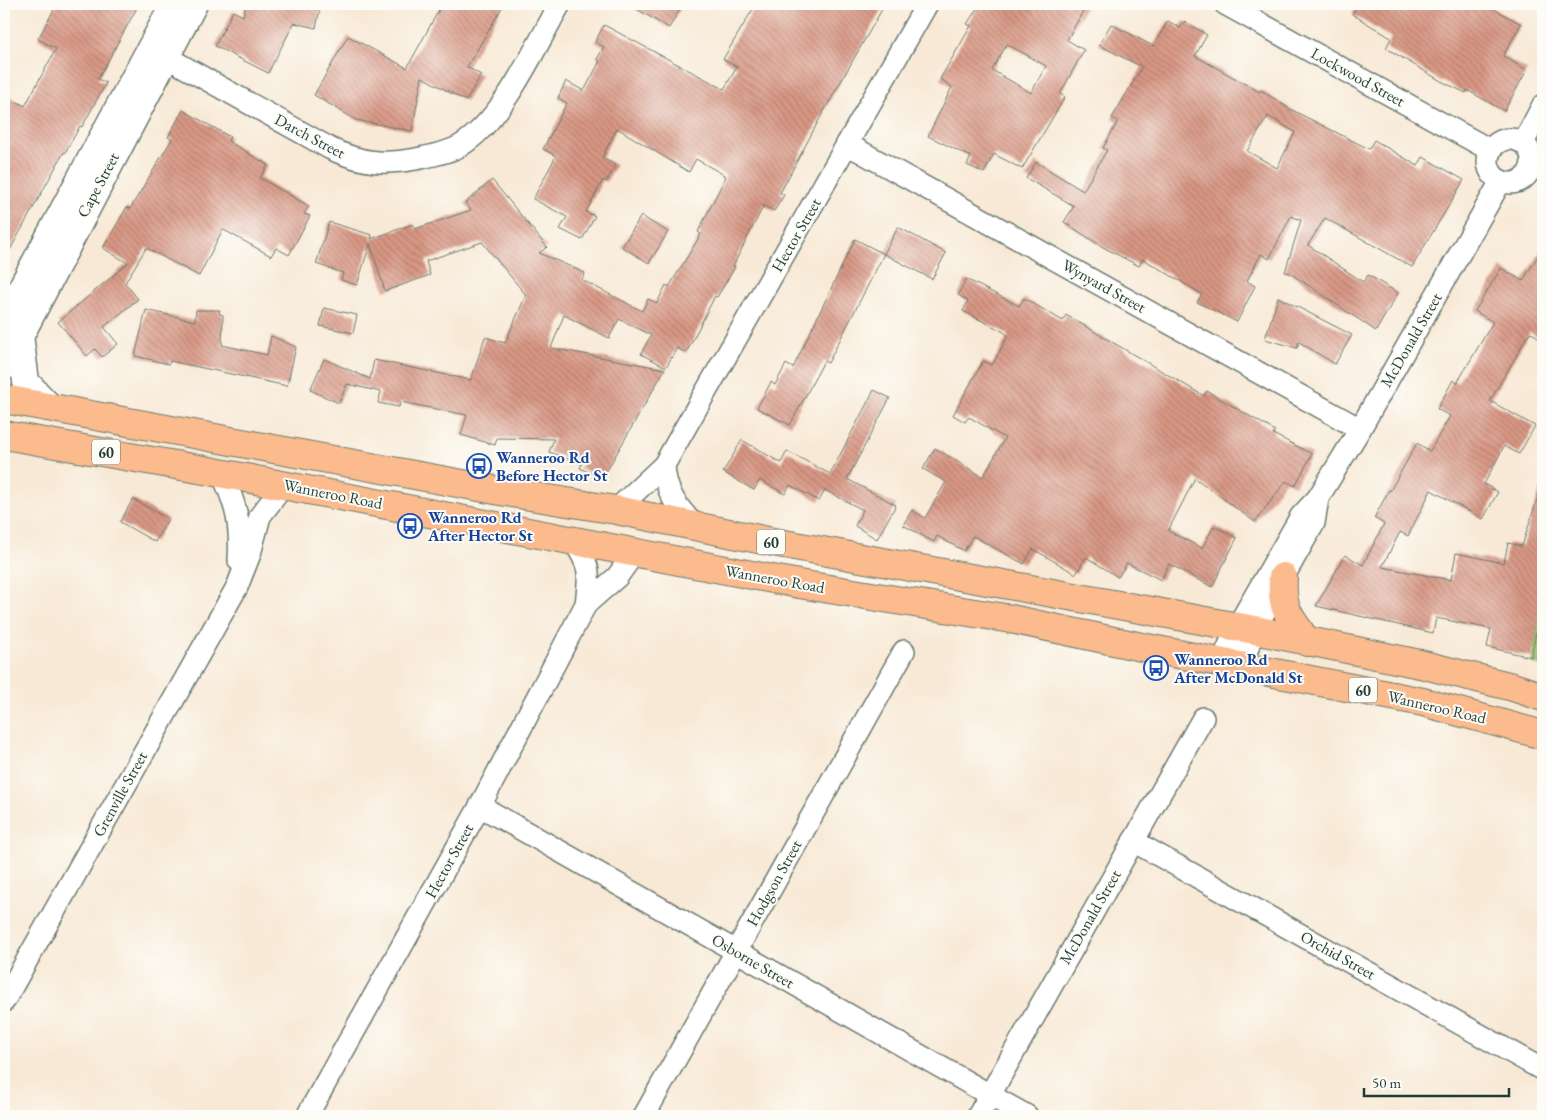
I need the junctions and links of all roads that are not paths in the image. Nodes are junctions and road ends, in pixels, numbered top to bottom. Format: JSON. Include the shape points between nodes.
{"nodes":[{"id":1,"x":174,"y":4,"type":"edge"},
{"id":2,"x":194,"y":4,"type":"edge"},
{"id":3,"x":560,"y":4,"type":"edge"},
{"id":4,"x":927,"y":4,"type":"edge"},
{"id":5,"x":1225,"y":4,"type":"edge"},
{"id":6,"x":158,"y":52,"type":"junction"},
{"id":7,"x":1543,"y":105,"type":"edge"},
{"id":8,"x":1523,"y":143,"type":"junction"},
{"id":9,"x":848,"y":144,"type":"junction"},
{"id":10,"x":1490,"y":150,"type":"junction"},
{"id":11,"x":1536,"y":177,"type":"edge"},
{"id":12,"x":1501,"y":181,"type":"junction"},
{"id":13,"x":12,"y":328,"type":"edge"},
{"id":14,"x":4,"y":366,"type":"edge"},
{"id":15,"x":4,"y":399,"type":"edge"},
{"id":16,"x":50,"y":407,"type":"junction"},
{"id":17,"x":1360,"y":428,"type":"junction"},
{"id":18,"x":4,"y":435,"type":"edge"},
{"id":19,"x":664,"y":465,"type":"junction"},
{"id":20,"x":222,"y":473,"type":"junction"},
{"id":21,"x":284,"y":485,"type":"junction"},
{"id":22,"x":1318,"y":498,"type":"junction"},
{"id":23,"x":616,"y":510,"type":"junction"},
{"id":24,"x":695,"y":526,"type":"junction"},
{"id":25,"x":572,"y":539,"type":"junction"},
{"id":26,"x":635,"y":552,"type":"junction"},
{"id":27,"x":1283,"y":577,"type":"junction"},
{"id":28,"x":237,"y":587,"type":"junction"},
{"id":29,"x":586,"y":604,"type":"junction"},
{"id":30,"x":1246,"y":628,"type":"junction"},
{"id":31,"x":1307,"y":642,"type":"junction"},
{"id":32,"x":904,"y":650,"type":"dead end"},
{"id":33,"x":1231,"y":664,"type":"junction"},
{"id":34,"x":1543,"y":697,"type":"edge"},
{"id":35,"x":1202,"y":718,"type":"dead end"},
{"id":36,"x":1543,"y":735,"type":"edge"},
{"id":37,"x":480,"y":806,"type":"junction"},
{"id":38,"x":1134,"y":841,"type":"junction"},
{"id":39,"x":736,"y":951,"type":"junction"},
{"id":40,"x":4,"y":1001,"type":"edge"},
{"id":41,"x":1543,"y":1070,"type":"edge"},
{"id":42,"x":989,"y":1096,"type":"junction"},
{"id":43,"x":307,"y":1116,"type":"edge"},
{"id":44,"x":644,"y":1116,"type":"edge"},
{"id":45,"x":978,"y":1116,"type":"edge"},
{"id":46,"x":1027,"y":1116,"type":"edge"}],
"edges":[{"from":1,"to":6,"type":"street","name":"Cape Street"},
{"from":2,"to":6,"type":"street","name":"Cape Street"},
{"from":3,"to":6,"type":"street","name":"Darch Street","via":[[498,111],[478,133],[458,147],[404,161],[357,160],[331,149]]},
{"from":4,"to":9,"type":"street","name":"Hector Street"},
{"from":5,"to":10,"type":"street","name":"Lockwood Street"},
{"from":6,"to":13,"type":"street","name":"Cape Street"},
{"from":7,"to":8,"type":"street"},
{"from":8,"to":10,"type":"street","via":[[1501,140]]},
{"from":8,"to":11,"type":"street"},
{"from":9,"to":17,"type":"street","name":"Wynyard Street"},
{"from":9,"to":19,"type":"street","name":"Hector Street"},
{"from":10,"to":12,"type":"street","via":[[1489,168]]},
{"from":11,"to":12,"type":"street","via":[[1516,182]]},
{"from":12,"to":17,"type":"street","name":"McDonald Street"},
{"from":13,"to":14,"type":"street","name":"Cape Street"},
{"from":13,"to":16,"type":"street","via":[[26,382]]},
{"from":15,"to":16,"type":"highway","name":"Wanneroo Road","number":"60"},
{"from":16,"to":23,"type":"highway","name":"Wanneroo Road","number":"60"},
{"from":17,"to":22,"type":"street","name":"McDonald Street"},
{"from":18,"to":20,"type":"highway","name":"Wanneroo Road","number":"60"},
{"from":19,"to":23,"type":"street","name":"Hector Street"},
{"from":19,"to":24,"type":"street","via":[[665,481],[672,500]]},
{"from":20,"to":21,"type":"highway","name":"Wanneroo Road","number":"60"},
{"from":20,"to":28,"type":"street","name":"Grenville Street","via":[[238,509]]},
{"from":21,"to":25,"type":"highway","name":"Wanneroo Road","number":"60"},
{"from":21,"to":28,"type":"street","name":"Grenville Street","via":[[260,516]]},
{"from":22,"to":27,"type":"street","name":"McDonald Street","via":[[1314,523]]},
{"from":22,"to":30,"type":"street","name":"McDonald Street","via":[[1300,516]]},
{"from":23,"to":24,"type":"highway","name":"Wanneroo Road","number":"60"},
{"from":24,"to":30,"type":"highway","name":"Wanneroo Road","number":"60"},
{"from":25,"to":26,"type":"highway","name":"Wanneroo Road","number":"60"},
{"from":25,"to":29,"type":"street","name":"Hector Street","via":[[590,572]]},
{"from":26,"to":29,"type":"street","name":"Hector Street","via":[[617,577]]},
{"from":26,"to":33,"type":"highway","name":"Wanneroo Road","number":"60","via":[[800,584],[1011,619]]},
{"from":27,"to":30,"type":"street","name":"McDonald Street"},
{"from":27,"to":31,"type":"highway","via":[[1282,600],[1289,617]]},
{"from":28,"to":40,"type":"street","name":"Grenville Street"},
{"from":29,"to":37,"type":"street","name":"Hector Street"},
{"from":30,"to":31,"type":"highway","name":"Wanneroo Road","number":"60"},
{"from":30,"to":33,"type":"street","name":"McDonald Street"},
{"from":31,"to":34,"type":"highway","name":"Wanneroo Road","number":"60","via":[[1420,664]]},
{"from":32,"to":39,"type":"street","name":"Hodgson Street"},
{"from":33,"to":36,"type":"highway","name":"Wanneroo Road","number":"60","via":[[1423,702]]},
{"from":35,"to":38,"type":"street","name":"McDonald Street"},
{"from":37,"to":39,"type":"street","name":"Osborne Street"},
{"from":37,"to":43,"type":"street","name":"Hector Street"},
{"from":38,"to":41,"type":"street","name":"Orchid Street"},
{"from":38,"to":42,"type":"street","name":"McDonald Street"},
{"from":39,"to":42,"type":"street","name":"Osborne Street"},
{"from":39,"to":44,"type":"street","name":"Hodgson Street"},
{"from":42,"to":45,"type":"street","name":"McDonald Street"},
{"from":42,"to":46,"type":"street","name":"Osborne Street"}]}
